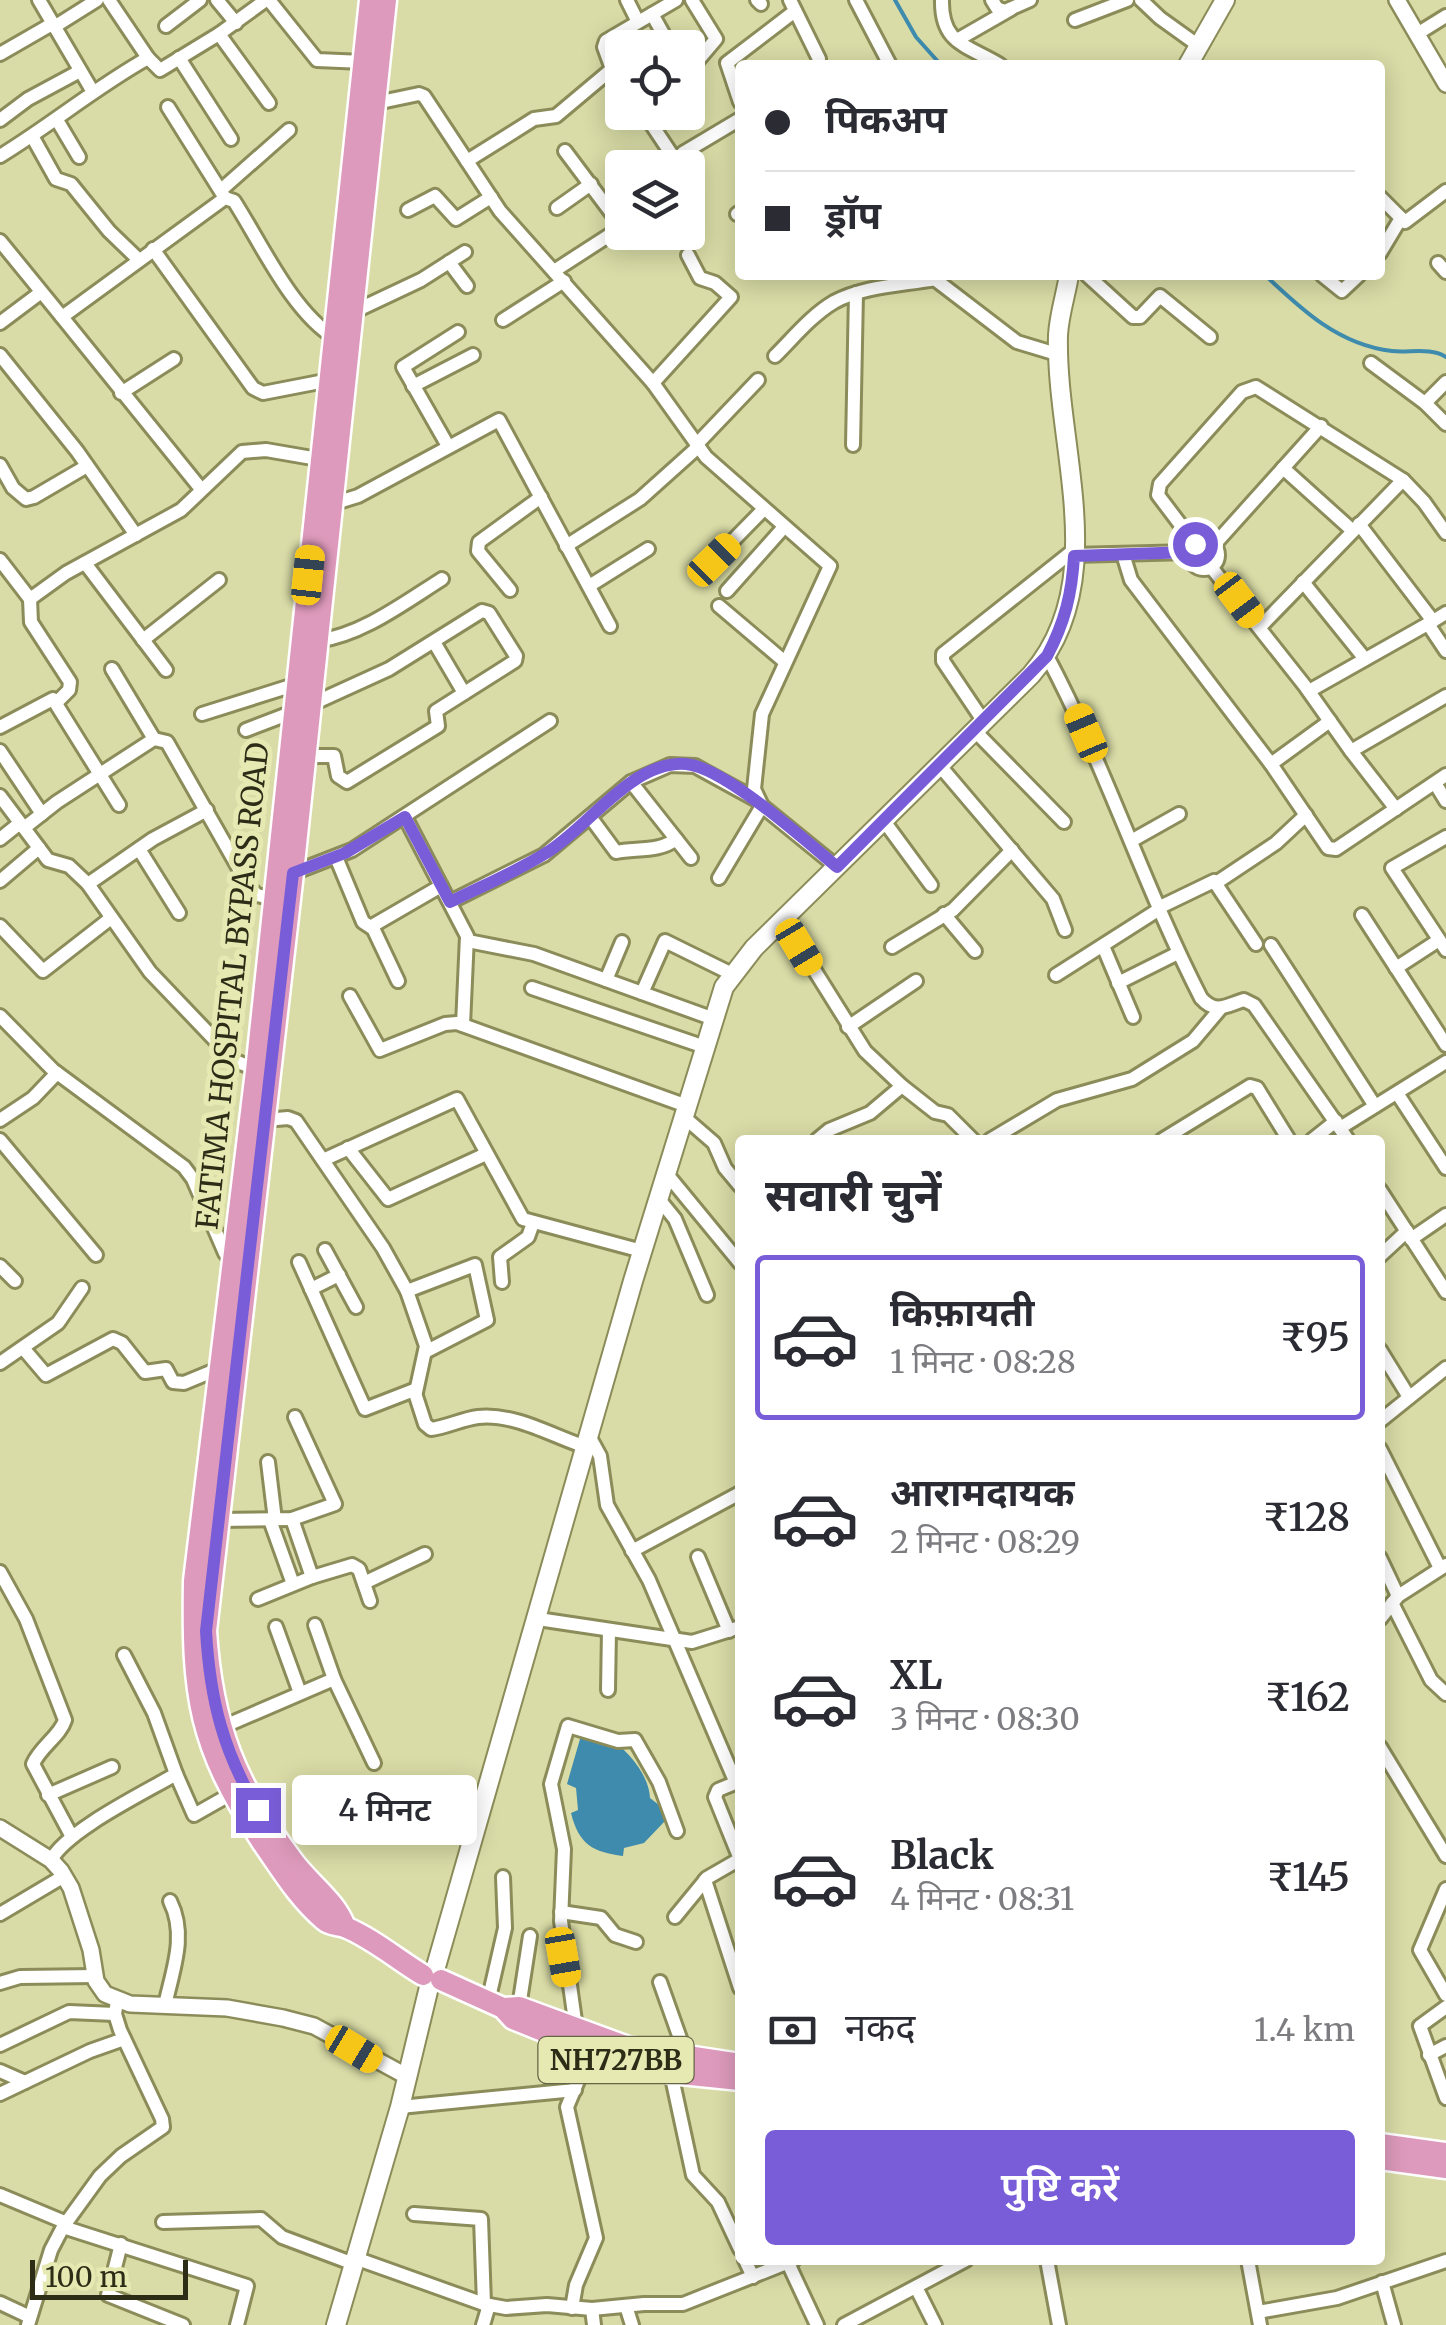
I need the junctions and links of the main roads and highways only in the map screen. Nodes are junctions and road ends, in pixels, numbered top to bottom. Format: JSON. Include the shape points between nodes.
{"nodes":[{"id":1,"x":370,"y":0,"type":"edge"},
{"id":2,"x":386,"y":0,"type":"edge"},
{"id":3,"x":1225,"y":0,"type":"edge"},
{"id":4,"x":1191,"y":60,"type":"edge"},
{"id":5,"x":364,"y":139,"type":"junction"},
{"id":6,"x":1069,"y":280,"type":"edge"},
{"id":7,"x":329,"y":460,"type":"junction"},
{"id":8,"x":302,"y":709,"type":"junction"},
{"id":9,"x":278,"y":933,"type":"junction"},
{"id":10,"x":263,"y":1072,"type":"junction"},
{"id":11,"x":228,"y":1365,"type":"junction"},
{"id":12,"x":201,"y":1665,"type":"junction"},
{"id":13,"x":345,"y":1927,"type":"junction"},
{"id":14,"x":432,"y":1978,"type":"junction"},
{"id":15,"x":503,"y":2006,"type":"junction"},
{"id":16,"x":735,"y":2063,"type":"edge"},
{"id":17,"x":735,"y":2079,"type":"edge"},
{"id":18,"x":1385,"y":2145,"type":"edge"},
{"id":19,"x":1446,"y":2153,"type":"edge"},
{"id":20,"x":1385,"y":2160,"type":"edge"},
{"id":21,"x":1446,"y":2168,"type":"edge"},
{"id":22,"x":336,"y":2325,"type":"edge"}],
"edges":[{"from":1,"to":5,"type":"highway","name":"FATIMA HOSPITAL BYPASS ROAD","number":"NH727BB"},
{"from":2,"to":5,"type":"highway","name":"FATIMA HOSPITAL BYPASS ROAD","number":"NH727BB","via":[[376,103]]},
{"from":3,"to":4,"type":"main road"},
{"from":5,"to":7,"type":"highway","name":"FATIMA HOSPITAL BYPASS ROAD","number":"NH727BB","via":[[352,313]]},
{"from":5,"to":7,"type":"highway","name":"FATIMA HOSPITAL BYPASS ROAD","number":"NH727BB","via":[[330,380]]},
{"from":6,"to":14,"type":"main road","via":[[1058,334],[1074,552],[1062,630],[1047,656],[980,727],[754,948],[724,987]]},
{"from":7,"to":8,"type":"highway","name":"FATIMA HOSPITAL BYPASS ROAD","number":"NH727BB","via":[[332,504]]},
{"from":7,"to":8,"type":"highway","name":"FATIMA HOSPITAL BYPASS ROAD","number":"NH727BB","via":[[296,684]]},
{"from":8,"to":9,"type":"highway","name":"FATIMA HOSPITAL BYPASS ROAD","number":"NH727BB","via":[[274,899]]},
{"from":8,"to":9,"type":"highway","name":"FATIMA HOSPITAL BYPASS ROAD","number":"NH727BB","via":[[293,873]]},
{"from":9,"to":10,"type":"highway","name":"FATIMA HOSPITAL BYPASS ROAD","number":"NH727BB"},
{"from":10,"to":11,"type":"highway","name":"FATIMA HOSPITAL BYPASS ROAD","number":"NH727BB","via":[[233,1262]]},
{"from":10,"to":11,"type":"highway","name":"FATIMA HOSPITAL BYPASS ROAD","number":"NH727BB","via":[[265,1120]]},
{"from":11,"to":12,"type":"highway","name":"FATIMA HOSPITAL BYPASS ROAD","number":"NH727BB"},
{"from":11,"to":12,"type":"highway","name":"FATIMA HOSPITAL BYPASS ROAD","number":"NH727BB","via":[[194,1581]]},
{"from":12,"to":13,"type":"highway","name":"FATIMA HOSPITAL BYPASS ROAD","number":"NH727BB","via":[[232,1762],[272,1833],[340,1911]]},
{"from":12,"to":13,"type":"highway","name":"FATIMA HOSPITAL BYPASS ROAD","number":"NH727BB","via":[[206,1732],[231,1794],[293,1888],[327,1924]]},
{"from":13,"to":14,"type":"highway","name":"FATIMA HOSPITAL BYPASS ROAD","number":"NH727BB"},
{"from":14,"to":15,"type":"highway","name":"FATIMA HOSPITAL BYPASS ROAD","number":"NH727BB"},
{"from":14,"to":22,"type":"main road"},
{"from":15,"to":16,"type":"highway","name":"FATIMA HOSPITAL BYPASS ROAD","number":"NH727BB","via":[[628,2048]]},
{"from":15,"to":17,"type":"highway","name":"FATIMA HOSPITAL BYPASS ROAD","number":"NH727BB","via":[[513,2019],[590,2052],[671,2073]]},
{"from":18,"to":19,"type":"highway"},
{"from":20,"to":21,"type":"highway"}]}
